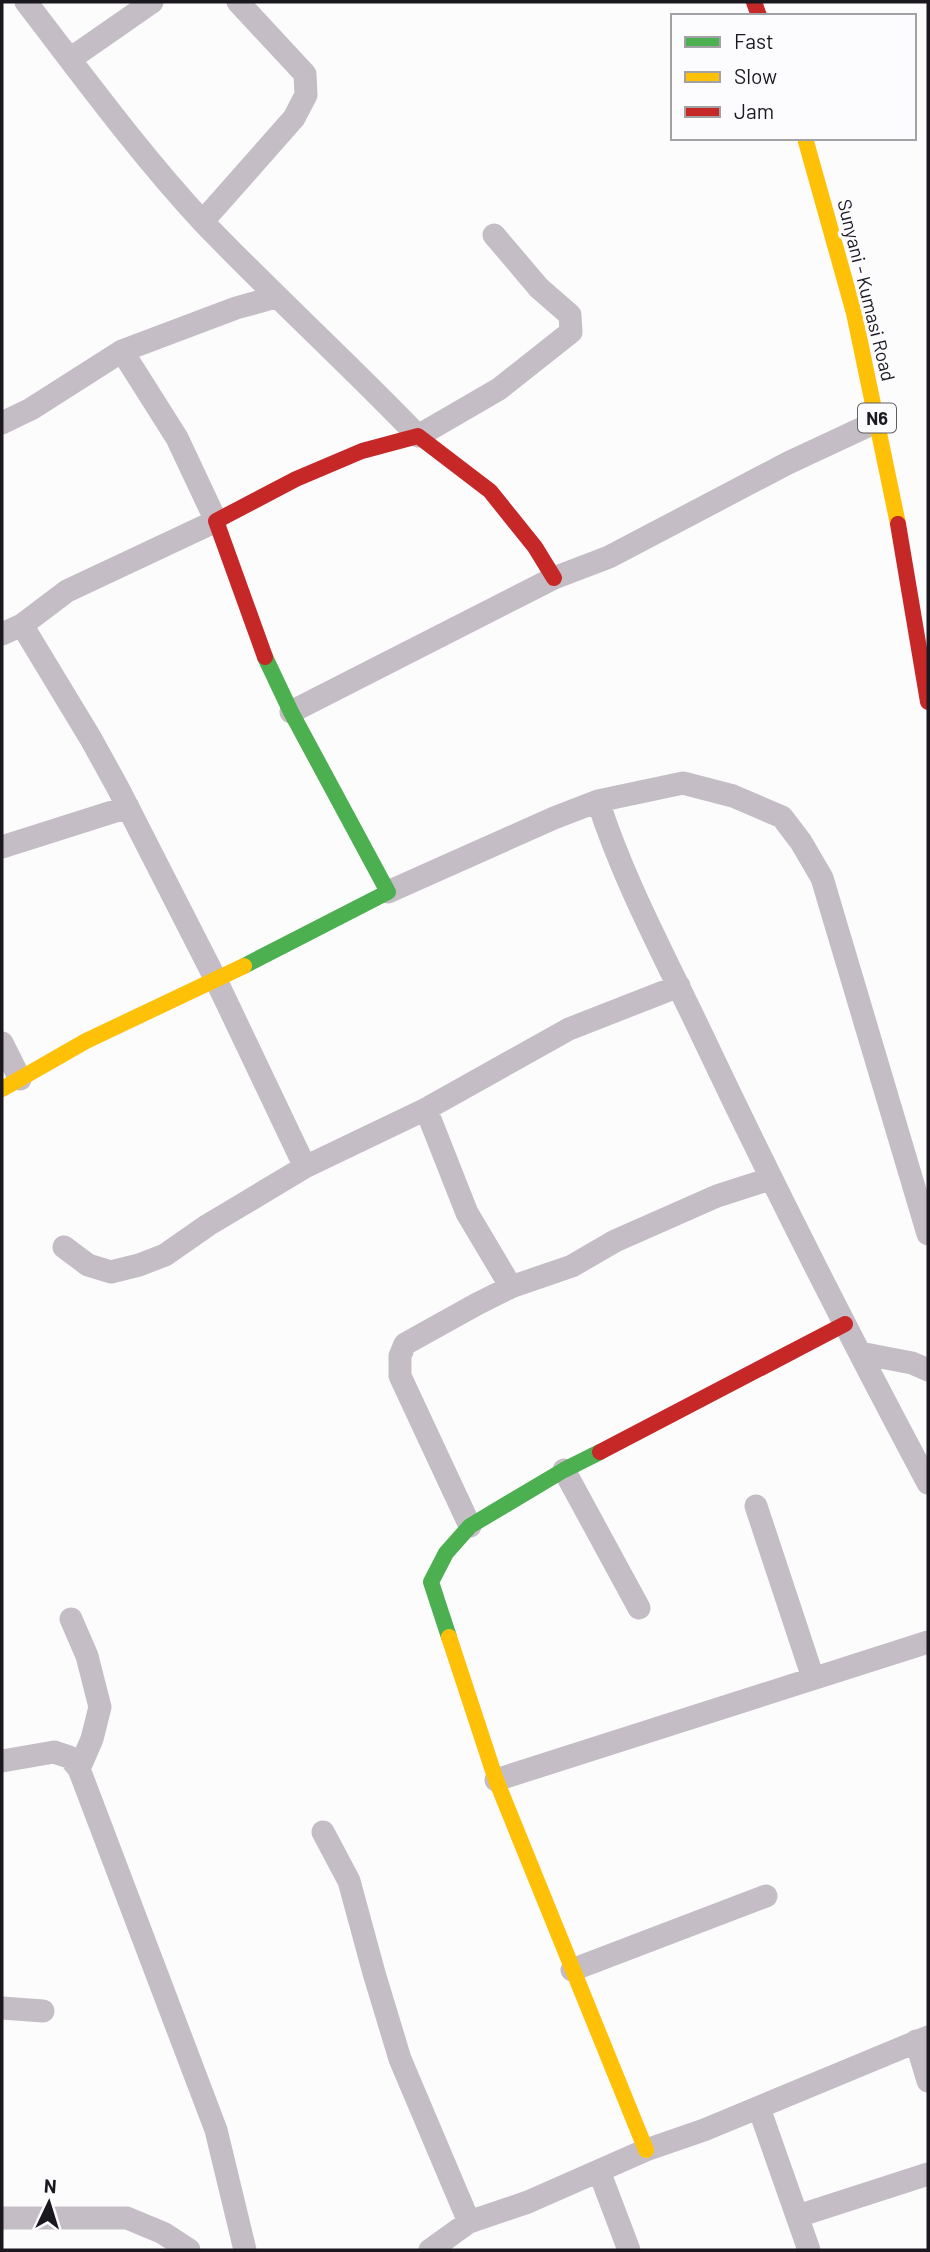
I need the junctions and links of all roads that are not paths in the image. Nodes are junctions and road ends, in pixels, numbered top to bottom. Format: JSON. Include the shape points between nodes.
{"nodes":[{"id":1,"x":26,"y":2,"type":"edge"},
{"id":2,"x":152,"y":2,"type":"edge"},
{"id":3,"x":238,"y":2,"type":"edge"},
{"id":4,"x":70,"y":59,"type":"junction"},
{"id":5,"x":806,"y":140,"type":"edge"},
{"id":6,"x":203,"y":221,"type":"junction"},
{"id":7,"x":494,"y":235,"type":"dead end"},
{"id":8,"x":276,"y":297,"type":"junction"},
{"id":9,"x":122,"y":351,"type":"junction"},
{"id":10,"x":878,"y":421,"type":"junction"},
{"id":11,"x":2,"y":423,"type":"edge"},
{"id":12,"x":418,"y":436,"type":"junction"},
{"id":13,"x":216,"y":521,"type":"junction"},
{"id":14,"x":554,"y":578,"type":"junction"},
{"id":15,"x":12,"y":629,"type":"edge"},
{"id":16,"x":928,"y":702,"type":"edge"},
{"id":17,"x":291,"y":712,"type":"junction"},
{"id":18,"x":598,"y":801,"type":"junction"},
{"id":19,"x":128,"y":807,"type":"junction"},
{"id":20,"x":2,"y":847,"type":"edge"},
{"id":21,"x":388,"y":892,"type":"junction"},
{"id":22,"x":216,"y":981,"type":"junction"},
{"id":23,"x":679,"y":986,"type":"junction"},
{"id":24,"x":2,"y":1043,"type":"edge"},
{"id":25,"x":11,"y":1084,"type":"edge"},
{"id":26,"x":426,"y":1109,"type":"junction"},
{"id":27,"x":305,"y":1167,"type":"junction"},
{"id":28,"x":771,"y":1179,"type":"junction"},
{"id":29,"x":928,"y":1234,"type":"edge"},
{"id":30,"x":64,"y":1247,"type":"dead end"},
{"id":31,"x":511,"y":1287,"type":"junction"},
{"id":32,"x":845,"y":1324,"type":"junction"},
{"id":33,"x":860,"y":1353,"type":"junction"},
{"id":34,"x":928,"y":1370,"type":"edge"},
{"id":35,"x":564,"y":1470,"type":"junction"},
{"id":36,"x":928,"y":1483,"type":"edge"},
{"id":37,"x":755,"y":1506,"type":"dead end"},
{"id":38,"x":470,"y":1526,"type":"junction"},
{"id":39,"x":639,"y":1608,"type":"dead end"},
{"id":40,"x":71,"y":1619,"type":"dead end"},
{"id":41,"x":928,"y":1642,"type":"edge"},
{"id":42,"x":813,"y":1678,"type":"junction"},
{"id":43,"x":2,"y":1761,"type":"edge"},
{"id":44,"x":79,"y":1769,"type":"junction"},
{"id":45,"x":496,"y":1780,"type":"junction"},
{"id":46,"x":323,"y":1832,"type":"dead end"},
{"id":47,"x":766,"y":1896,"type":"dead end"},
{"id":48,"x":572,"y":1970,"type":"junction"},
{"id":49,"x":2,"y":2008,"type":"edge"},
{"id":50,"x":43,"y":2011,"type":"dead end"},
{"id":51,"x":922,"y":2039,"type":"edge"},
{"id":52,"x":928,"y":2081,"type":"edge"},
{"id":53,"x":759,"y":2108,"type":"junction"},
{"id":54,"x":646,"y":2150,"type":"junction"},
{"id":55,"x":599,"y":2171,"type":"junction"},
{"id":56,"x":928,"y":2174,"type":"edge"},
{"id":57,"x":797,"y":2216,"type":"junction"},
{"id":58,"x":2,"y":2218,"type":"edge"},
{"id":59,"x":469,"y":2222,"type":"junction"},
{"id":60,"x":189,"y":2250,"type":"edge"},
{"id":61,"x":245,"y":2250,"type":"edge"},
{"id":62,"x":430,"y":2250,"type":"edge"},
{"id":63,"x":628,"y":2250,"type":"edge"},
{"id":64,"x":809,"y":2250,"type":"edge"}],
"edges":[{"from":1,"to":4,"type":"street"},
{"from":2,"to":4,"type":"street"},
{"from":3,"to":6,"type":"street","via":[[305,74],[306,95],[294,118]]},
{"from":4,"to":6,"type":"street"},
{"from":5,"to":10,"type":"street","name":"Sunyani - Kumasi Road","number":"N6","via":[[853,310]]},
{"from":6,"to":8,"type":"street"},
{"from":7,"to":12,"type":"street","via":[[569,315],[571,332],[499,389]]},
{"from":8,"to":9,"type":"street"},
{"from":8,"to":12,"type":"street"},
{"from":9,"to":11,"type":"street"},
{"from":9,"to":13,"type":"street","via":[[177,438]]},
{"from":10,"to":14,"type":"street","via":[[609,557]]},
{"from":10,"to":16,"type":"street","name":"Sunyani - Kumasi Road","number":"N6"},
{"from":12,"to":13,"type":"street","via":[[362,451]]},
{"from":12,"to":14,"type":"street","via":[[490,491]]},
{"from":13,"to":15,"type":"street","via":[[67,592]]},
{"from":13,"to":17,"type":"street","via":[[260,647]]},
{"from":14,"to":17,"type":"street"},
{"from":15,"to":19,"type":"street","via":[[91,739]]},
{"from":17,"to":21,"type":"street"},
{"from":18,"to":21,"type":"street"},
{"from":18,"to":23,"type":"street"},
{"from":18,"to":29,"type":"street","via":[[682,783],[733,796],[782,817],[822,878]]},
{"from":19,"to":20,"type":"street"},
{"from":19,"to":22,"type":"street"},
{"from":21,"to":22,"type":"street"},
{"from":22,"to":25,"type":"street","via":[[86,1041]]},
{"from":22,"to":27,"type":"street"},
{"from":23,"to":26,"type":"street","via":[[569,1028]]},
{"from":23,"to":28,"type":"street"},
{"from":24,"to":25,"type":"street"},
{"from":26,"to":27,"type":"street"},
{"from":26,"to":31,"type":"street","via":[[467,1213]]},
{"from":27,"to":30,"type":"street","via":[[165,1255],[139,1265],[111,1272],[88,1265]]},
{"from":28,"to":31,"type":"street","via":[[717,1196],[615,1241],[572,1266]]},
{"from":28,"to":32,"type":"street"},
{"from":31,"to":38,"type":"street","via":[[405,1344],[400,1356],[400,1376]]},
{"from":32,"to":33,"type":"street"},
{"from":32,"to":35,"type":"street"},
{"from":33,"to":34,"type":"street"},
{"from":33,"to":36,"type":"street"},
{"from":35,"to":38,"type":"street"},
{"from":35,"to":39,"type":"street"},
{"from":37,"to":42,"type":"street"},
{"from":38,"to":45,"type":"street","via":[[446,1553],[431,1582]]},
{"from":40,"to":44,"type":"street","via":[[100,1707]]},
{"from":41,"to":42,"type":"street"},
{"from":42,"to":45,"type":"street"},
{"from":43,"to":44,"type":"street","via":[[54,1752],[69,1757]]},
{"from":44,"to":61,"type":"street","via":[[216,2130]]},
{"from":45,"to":48,"type":"street"},
{"from":46,"to":59,"type":"street","via":[[349,1881],[400,2059]]},
{"from":47,"to":48,"type":"street"},
{"from":48,"to":54,"type":"street"},
{"from":49,"to":50,"type":"street"},
{"from":51,"to":52,"type":"street"},
{"from":51,"to":53,"type":"street"},
{"from":53,"to":54,"type":"street"},
{"from":53,"to":57,"type":"street"},
{"from":54,"to":55,"type":"street"},
{"from":55,"to":59,"type":"street"},
{"from":55,"to":63,"type":"street"},
{"from":56,"to":57,"type":"street"},
{"from":57,"to":64,"type":"street"},
{"from":58,"to":60,"type":"street","via":[[127,2218]]},
{"from":59,"to":62,"type":"street"}]}
